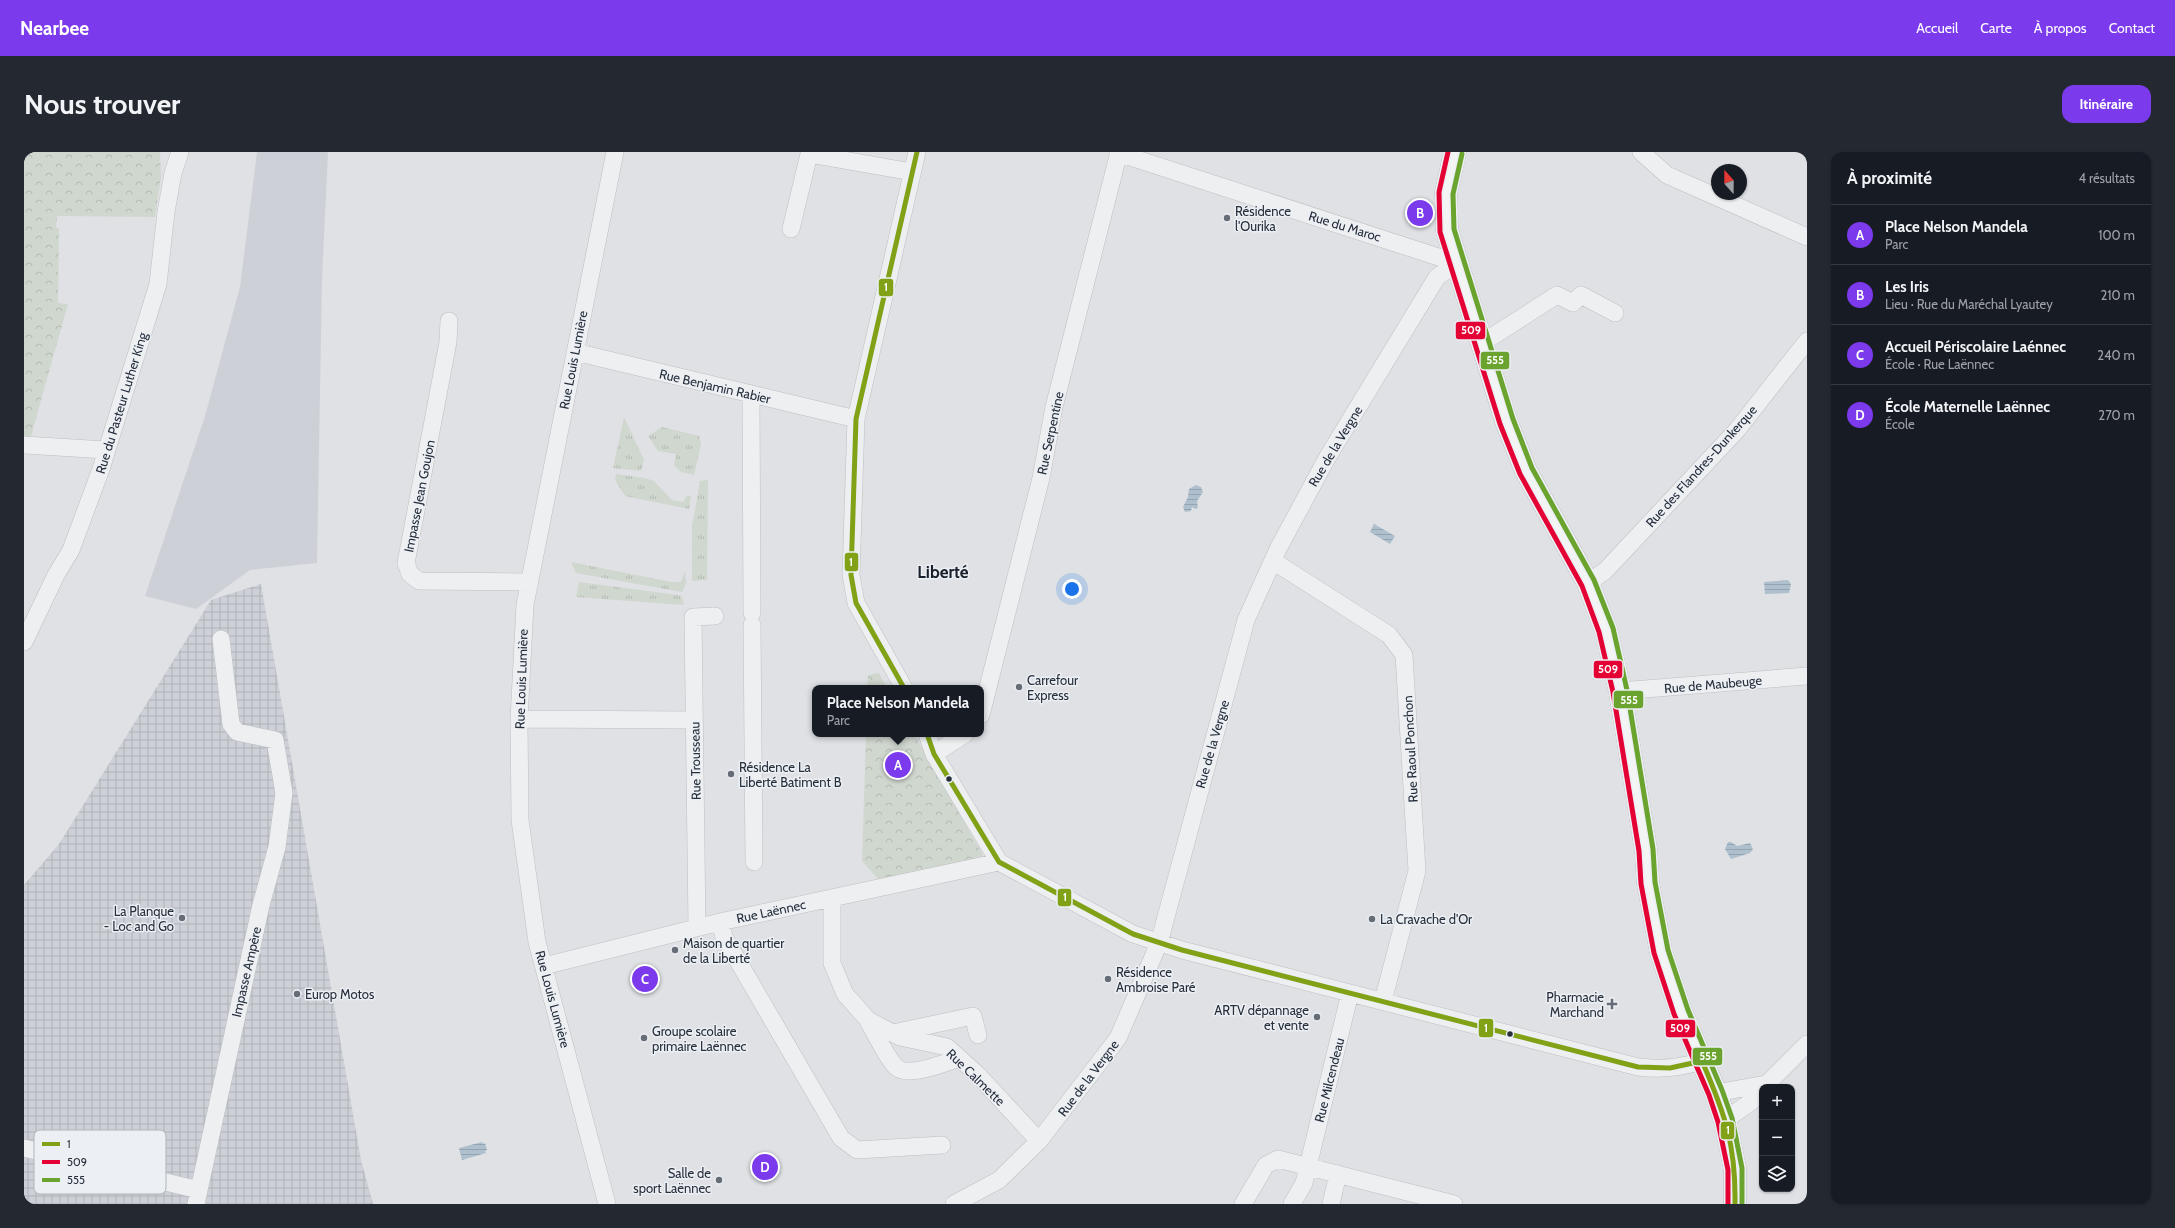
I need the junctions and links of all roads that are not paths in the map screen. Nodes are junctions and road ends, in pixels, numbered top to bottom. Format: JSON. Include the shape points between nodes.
{"nodes":[{"id":1,"x":180,"y":152,"type":"edge"},
{"id":2,"x":615,"y":152,"type":"edge"},
{"id":3,"x":917,"y":152,"type":"edge"},
{"id":4,"x":1454,"y":152,"type":"edge"},
{"id":5,"x":1641,"y":152,"type":"edge"},
{"id":6,"x":1118,"y":153,"type":"edge"},
{"id":7,"x":912,"y":172,"type":"junction"},
{"id":8,"x":791,"y":229,"type":"dead end"},
{"id":9,"x":1807,"y":236,"type":"edge"},
{"id":10,"x":1457,"y":263,"type":"junction"},
{"id":11,"x":1615,"y":313,"type":"dead end"},
{"id":12,"x":449,"y":321,"type":"dead end"},
{"id":13,"x":1807,"y":341,"type":"edge"},
{"id":14,"x":1482,"y":343,"type":"junction"},
{"id":15,"x":575,"y":352,"type":"junction"},
{"id":16,"x":750,"y":394,"type":"junction"},
{"id":17,"x":856,"y":419,"type":"junction"},
{"id":18,"x":24,"y":445,"type":"edge"},
{"id":19,"x":106,"y":450,"type":"junction"},
{"id":20,"x":1273,"y":561,"type":"junction"},
{"id":21,"x":529,"y":582,"type":"junction"},
{"id":22,"x":1588,"y":583,"type":"junction"},
{"id":23,"x":715,"y":616,"type":"dead end"},
{"id":24,"x":221,"y":639,"type":"dead end"},
{"id":25,"x":24,"y":642,"type":"edge"},
{"id":26,"x":1807,"y":676,"type":"edge"},
{"id":27,"x":902,"y":685,"type":"edge"},
{"id":28,"x":1620,"y":691,"type":"junction"},
{"id":29,"x":984,"y":703,"type":"edge"},
{"id":30,"x":519,"y":719,"type":"junction"},
{"id":31,"x":694,"y":720,"type":"junction"},
{"id":32,"x":928,"y":737,"type":"edge"},
{"id":33,"x":960,"y":737,"type":"edge"},
{"id":34,"x":934,"y":754,"type":"junction"},
{"id":35,"x":754,"y":862,"type":"dead end"},
{"id":36,"x":999,"y":862,"type":"junction"},
{"id":37,"x":832,"y":898,"type":"junction"},
{"id":38,"x":720,"y":922,"type":"junction"},
{"id":39,"x":697,"y":927,"type":"junction"},
{"id":40,"x":1159,"y":943,"type":"junction"},
{"id":41,"x":544,"y":966,"type":"junction"},
{"id":42,"x":1350,"y":993,"type":"junction"},
{"id":43,"x":1383,"y":1001,"type":"junction"},
{"id":44,"x":868,"y":1020,"type":"junction"},
{"id":45,"x":893,"y":1033,"type":"junction"},
{"id":46,"x":978,"y":1035,"type":"dead end"},
{"id":47,"x":1807,"y":1044,"type":"edge"},
{"id":48,"x":959,"y":1058,"type":"junction"},
{"id":49,"x":1702,"y":1062,"type":"junction"},
{"id":50,"x":1767,"y":1084,"type":"edge"},
{"id":51,"x":1759,"y":1088,"type":"edge"},
{"id":52,"x":1716,"y":1093,"type":"junction"},
{"id":53,"x":1759,"y":1093,"type":"edge"},
{"id":54,"x":1725,"y":1120,"type":"junction"},
{"id":55,"x":1039,"y":1141,"type":"junction"},
{"id":56,"x":942,"y":1144,"type":"dead end"},
{"id":57,"x":24,"y":1148,"type":"edge"},
{"id":58,"x":34,"y":1151,"type":"edge"},
{"id":59,"x":1308,"y":1166,"type":"junction"},
{"id":60,"x":1338,"y":1174,"type":"junction"},
{"id":61,"x":166,"y":1188,"type":"edge"},
{"id":62,"x":198,"y":1197,"type":"edge"},
{"id":63,"x":607,"y":1204,"type":"edge"},
{"id":64,"x":954,"y":1204,"type":"edge"},
{"id":65,"x":1243,"y":1204,"type":"edge"},
{"id":66,"x":1292,"y":1204,"type":"edge"},
{"id":67,"x":1331,"y":1204,"type":"edge"},
{"id":68,"x":1454,"y":1204,"type":"edge"},
{"id":69,"x":1735,"y":1204,"type":"edge"}],
"edges":[{"from":1,"to":19,"type":"street","name":"Rue du Pasteur Luther King","via":[[173,173],[166,212],[158,284]]},
{"from":2,"to":15,"type":"street","name":"Rue Louis Lumière"},
{"from":3,"to":7,"type":"street"},
{"from":4,"to":10,"type":"main road","via":[[1446,193],[1447,230]]},
{"from":5,"to":9,"type":"street","via":[[1667,175]]},
{"from":6,"to":10,"type":"street","name":"Rue du Maroc"},
{"from":6,"to":29,"type":"street","name":"Rue Serpentine","via":[[1054,407],[1041,478]]},
{"from":7,"to":8,"type":"street","via":[[809,154]]},
{"from":7,"to":17,"type":"street"},
{"from":10,"to":14,"type":"main road"},
{"from":10,"to":20,"type":"street","name":"Rue de la Vergne","via":[[1437,277],[1327,458]]},
{"from":11,"to":14,"type":"street","via":[[1581,295],[1573,303],[1557,296]]},
{"from":12,"to":21,"type":"street","name":"Impasse Jean Goujon","via":[[448,342],[406,563],[410,574],[419,581]]},
{"from":13,"to":22,"type":"street","name":"Rue des Flandres-Dunkerque","via":[[1737,430],[1605,571]]},
{"from":14,"to":22,"type":"main road","via":[[1506,421],[1526,472]]},
{"from":15,"to":16,"type":"street","name":"Rue Benjamin Rabier"},
{"from":15,"to":21,"type":"street","name":"Rue Louis Lumière"},
{"from":16,"to":17,"type":"street","name":"Rue Benjamin Rabier"},
{"from":16,"to":35,"type":"street"},
{"from":17,"to":27,"type":"street","via":[[851,575],[856,603]]},
{"from":18,"to":19,"type":"street"},
{"from":19,"to":25,"type":"street","name":"Rue du Pasteur Luther King","via":[[71,550]]},
{"from":20,"to":40,"type":"street","name":"Rue de la Vergne","via":[[1246,620]]},
{"from":20,"to":43,"type":"street","name":"Rue Raoul Ponchon","via":[[1389,635],[1404,655],[1417,871]]},
{"from":21,"to":30,"type":"street","name":"Rue Louis Lumière","via":[[525,605]]},
{"from":22,"to":28,"type":"main road","via":[[1606,630]]},
{"from":23,"to":31,"type":"street","name":"Rue Trousseau","via":[[693,617]]},
{"from":24,"to":62,"type":"street","name":"Impasse Ampère","via":[[231,724],[237,732],[275,740],[284,793],[277,847],[261,905]]},
{"from":26,"to":28,"type":"street","name":"Rue de Maubeuge"},
{"from":28,"to":49,"type":"main road","via":[[1646,850],[1648,883],[1662,952],[1681,1012]]},
{"from":30,"to":31,"type":"street"},
{"from":30,"to":41,"type":"street","name":"Rue Louis Lumière","via":[[520,820],[537,942]]},
{"from":31,"to":39,"type":"street","name":"Rue Trousseau"},
{"from":32,"to":34,"type":"street"},
{"from":33,"to":34,"type":"street"},
{"from":34,"to":36,"type":"street"},
{"from":36,"to":37,"type":"street","name":"Rue Laënnec"},
{"from":36,"to":40,"type":"street","via":[[1133,934]]},
{"from":37,"to":38,"type":"street","name":"Rue Laënnec"},
{"from":37,"to":44,"type":"street","name":"Rue Calmette","via":[[832,962],[845,994]]},
{"from":38,"to":39,"type":"street","name":"Rue Laënnec"},
{"from":38,"to":56,"type":"street","via":[[724,937],[841,1138],[857,1150]]},
{"from":39,"to":41,"type":"street","name":"Rue Laënnec"},
{"from":40,"to":42,"type":"street"},
{"from":40,"to":55,"type":"street","name":"Rue de la Vergne","via":[[1118,1038]]},
{"from":41,"to":63,"type":"street","name":"Rue Louis Lumière"},
{"from":42,"to":43,"type":"street"},
{"from":42,"to":59,"type":"street","name":"Rue Milcendeau"},
{"from":43,"to":49,"type":"street","via":[[1638,1067],[1659,1070]]},
{"from":44,"to":45,"type":"street","name":"Rue Calmette"},
{"from":44,"to":48,"type":"street","via":[[895,1066],[904,1072]]},
{"from":45,"to":46,"type":"street","via":[[973,1016]]},
{"from":45,"to":48,"type":"street","name":"Rue Calmette","via":[[900,1037],[947,1047]]},
{"from":47,"to":50,"type":"street"},
{"from":48,"to":55,"type":"street","name":"Rue Calmette"},
{"from":49,"to":52,"type":"main road"},
{"from":51,"to":52,"type":"street"},
{"from":52,"to":54,"type":"main road"},
{"from":53,"to":54,"type":"street","via":[[1752,1101]]},
{"from":54,"to":69,"type":"main road","via":[[1735,1169]]},
{"from":55,"to":64,"type":"street","name":"Rue de la Vergne","via":[[998,1180]]},
{"from":57,"to":58,"type":"street"},
{"from":59,"to":60,"type":"street"},
{"from":59,"to":65,"type":"street","via":[[1278,1159],[1266,1165]]},
{"from":59,"to":66,"type":"street","name":"Rue Milcendeau","via":[[1304,1183]]},
{"from":60,"to":67,"type":"street"},
{"from":60,"to":68,"type":"street"},
{"from":61,"to":62,"type":"street"}]}
